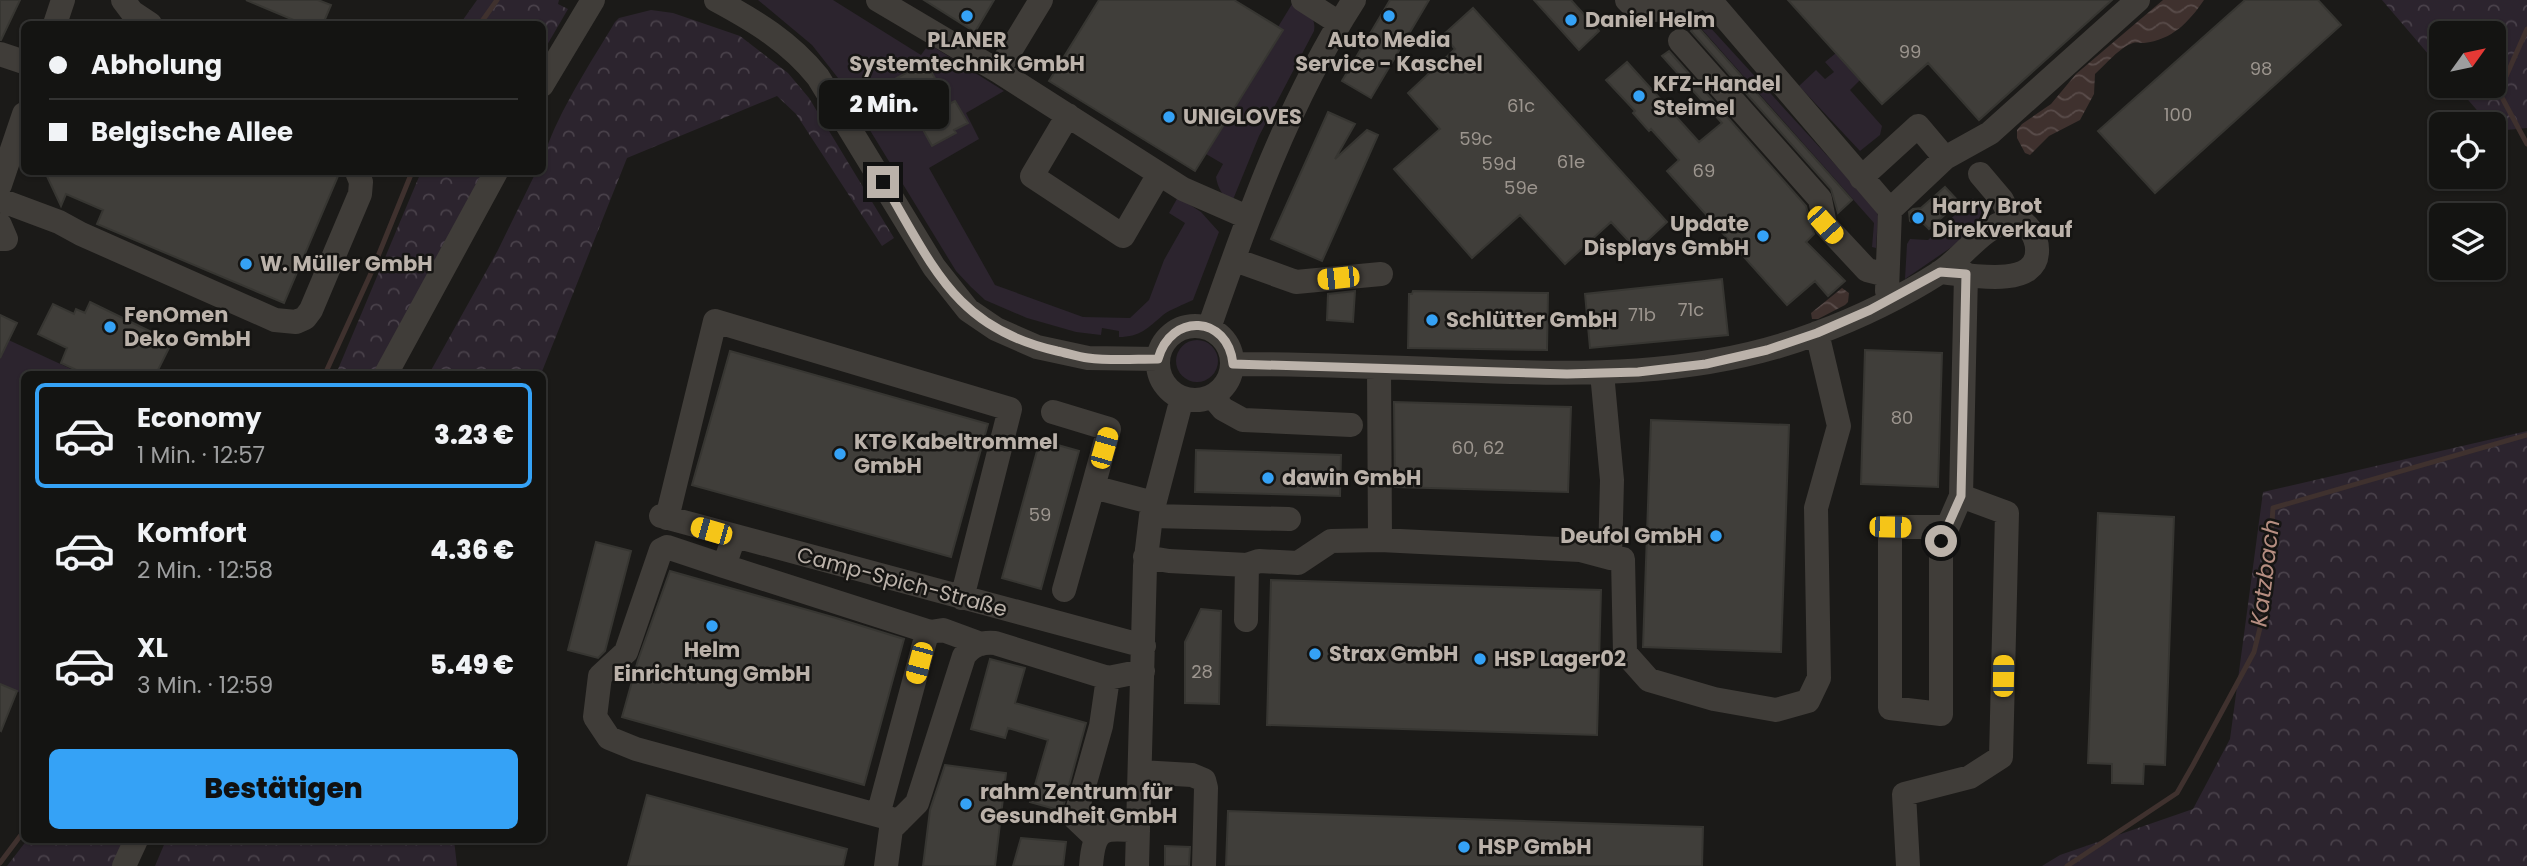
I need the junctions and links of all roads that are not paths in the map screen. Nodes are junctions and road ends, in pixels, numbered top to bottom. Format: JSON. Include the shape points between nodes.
{"nodes":[{"id":1,"x":63,"y":0,"type":"edge"},
{"id":2,"x":122,"y":0,"type":"edge"},
{"id":3,"x":593,"y":0,"type":"edge"},
{"id":4,"x":716,"y":0,"type":"edge"},
{"id":5,"x":878,"y":0,"type":"edge"},
{"id":6,"x":1041,"y":0,"type":"edge"},
{"id":7,"x":1303,"y":0,"type":"edge"},
{"id":8,"x":1354,"y":0,"type":"edge"},
{"id":9,"x":1628,"y":0,"type":"edge"},
{"id":10,"x":1696,"y":0,"type":"edge"},
{"id":11,"x":1710,"y":0,"type":"edge"},
{"id":12,"x":2138,"y":0,"type":"edge"},
{"id":13,"x":56,"y":21,"type":"edge"},
{"id":14,"x":146,"y":21,"type":"edge"},
{"id":15,"x":1339,"y":23,"type":"junction"},
{"id":16,"x":1680,"y":41,"type":"dead end"},
{"id":17,"x":0,"y":54,"type":"edge"},
{"id":18,"x":21,"y":61,"type":"edge"},
{"id":19,"x":998,"y":71,"type":"junction"},
{"id":20,"x":546,"y":78,"type":"edge"},
{"id":21,"x":1068,"y":115,"type":"junction"},
{"id":22,"x":21,"y":122,"type":"edge"},
{"id":23,"x":1945,"y":158,"type":"junction"},
{"id":24,"x":1159,"y":174,"type":"junction"},
{"id":25,"x":1980,"y":174,"type":"dead end"},
{"id":26,"x":358,"y":175,"type":"edge"},
{"id":27,"x":494,"y":175,"type":"edge"},
{"id":28,"x":1,"y":178,"type":"edge"},
{"id":29,"x":1861,"y":178,"type":"junction"},
{"id":30,"x":0,"y":200,"type":"edge"},
{"id":31,"x":1890,"y":210,"type":"junction"},
{"id":32,"x":1247,"y":217,"type":"junction"},
{"id":33,"x":2012,"y":220,"type":"junction"},
{"id":34,"x":0,"y":225,"type":"edge"},
{"id":35,"x":0,"y":239,"type":"edge"},
{"id":36,"x":1234,"y":260,"type":"junction"},
{"id":37,"x":1940,"y":272,"type":"junction"},
{"id":38,"x":1381,"y":274,"type":"dead end"},
{"id":39,"x":1966,"y":274,"type":"junction"},
{"id":40,"x":1887,"y":275,"type":"junction"},
{"id":41,"x":1888,"y":302,"type":"junction"},
{"id":42,"x":1209,"y":328,"type":"junction"},
{"id":43,"x":1817,"y":333,"type":"junction"},
{"id":44,"x":1158,"y":359,"type":"junction"},
{"id":45,"x":1233,"y":364,"type":"junction"},
{"id":46,"x":1379,"y":368,"type":"junction"},
{"id":47,"x":388,"y":371,"type":"edge"},
{"id":48,"x":1601,"y":373,"type":"junction"},
{"id":49,"x":1212,"y":396,"type":"junction"},
{"id":50,"x":1182,"y":398,"type":"junction"},
{"id":51,"x":1053,"y":412,"type":"dead end"},
{"id":52,"x":1351,"y":425,"type":"dead end"},
{"id":53,"x":1093,"y":487,"type":"junction"},
{"id":54,"x":1961,"y":496,"type":"junction"},
{"id":55,"x":1153,"y":510,"type":"junction"},
{"id":56,"x":1289,"y":519,"type":"dead end"},
{"id":57,"x":1947,"y":527,"type":"junction"},
{"id":58,"x":734,"y":537,"type":"junction"},
{"id":59,"x":1380,"y":540,"type":"junction"},
{"id":60,"x":1146,"y":557,"type":"junction"},
{"id":61,"x":1610,"y":558,"type":"junction"},
{"id":62,"x":1247,"y":565,"type":"junction"},
{"id":63,"x":724,"y":566,"type":"junction"},
{"id":64,"x":1063,"y":590,"type":"dead end"},
{"id":65,"x":962,"y":598,"type":"junction"},
{"id":66,"x":1246,"y":620,"type":"dead end"},
{"id":67,"x":930,"y":632,"type":"junction"},
{"id":68,"x":981,"y":643,"type":"junction"},
{"id":69,"x":1143,"y":659,"type":"junction"},
{"id":70,"x":1108,"y":678,"type":"junction"},
{"id":71,"x":1140,"y":772,"type":"junction"},
{"id":72,"x":889,"y":818,"type":"junction"},
{"id":73,"x":1138,"y":831,"type":"junction"},
{"id":74,"x":1096,"y":838,"type":"junction"},
{"id":75,"x":135,"y":843,"type":"edge"},
{"id":76,"x":124,"y":866,"type":"edge"},
{"id":77,"x":886,"y":866,"type":"edge"},
{"id":78,"x":1091,"y":866,"type":"edge"},
{"id":79,"x":1137,"y":866,"type":"edge"},
{"id":80,"x":1204,"y":866,"type":"edge"},
{"id":81,"x":1908,"y":866,"type":"edge"}],
"edges":[{"from":1,"to":13,"type":"street"},
{"from":2,"to":14,"type":"street"},
{"from":3,"to":20,"type":"street"},
{"from":4,"to":44,"type":"street","via":[[784,41],[811,68],[934,267],[974,314],[1003,333],[1037,346],[1088,358]]},
{"from":5,"to":19,"type":"street"},
{"from":6,"to":19,"type":"street"},
{"from":7,"to":15,"type":"street"},
{"from":8,"to":15,"type":"street"},
{"from":9,"to":10,"type":"street","via":[[1637,10],[1647,10],[1683,7]]},
{"from":11,"to":29,"type":"street"},
{"from":12,"to":23,"type":"street","via":[[1990,133]]},
{"from":15,"to":32,"type":"street","via":[[1289,115]]},
{"from":16,"to":40,"type":"street","via":[[1820,200],[1825,225],[1867,270]]},
{"from":17,"to":18,"type":"street"},
{"from":19,"to":21,"type":"street"},
{"from":21,"to":24,"type":"street"},
{"from":21,"to":24,"type":"street","via":[[1032,176],[1123,236]]},
{"from":22,"to":28,"type":"street"},
{"from":23,"to":29,"type":"street","via":[[1918,126]]},
{"from":23,"to":31,"type":"street"},
{"from":24,"to":32,"type":"street"},
{"from":25,"to":33,"type":"street"},
{"from":26,"to":30,"type":"street","via":[[360,194],[317,298],[296,322],[275,320]]},
{"from":27,"to":47,"type":"street"},
{"from":29,"to":31,"type":"street"},
{"from":31,"to":40,"type":"street"},
{"from":32,"to":36,"type":"street"},
{"from":33,"to":37,"type":"street","via":[[1989,230]]},
{"from":33,"to":39,"type":"street","via":[[2022,221],[2033,233],[2038,251],[2026,273],[2009,277]]},
{"from":34,"to":35,"type":"street","via":[[6,239]]},
{"from":36,"to":38,"type":"street","via":[[1296,282]]},
{"from":36,"to":42,"type":"street"},
{"from":37,"to":39,"type":"street"},
{"from":37,"to":41,"type":"street"},
{"from":39,"to":54,"type":"street"},
{"from":40,"to":41,"type":"street"},
{"from":41,"to":43,"type":"street"},
{"from":42,"to":44,"type":"street","via":[[1176,331],[1167,338]]},
{"from":42,"to":45,"type":"street","via":[[1227,342]]},
{"from":43,"to":48,"type":"street","via":[[1706,364]]},
{"from":43,"to":61,"type":"street","via":[[1839,426],[1815,508],[1819,678],[1808,701],[1776,710],[1714,699],[1649,680],[1625,653],[1623,559]]},
{"from":44,"to":50,"type":"street","via":[[1164,382]]},
{"from":45,"to":46,"type":"street"},
{"from":45,"to":49,"type":"street","via":[[1227,383]]},
{"from":46,"to":48,"type":"street"},
{"from":46,"to":59,"type":"street"},
{"from":48,"to":61,"type":"street","via":[[1612,480]]},
{"from":49,"to":50,"type":"street"},
{"from":49,"to":52,"type":"street","via":[[1243,421]]},
{"from":50,"to":55,"type":"street"},
{"from":51,"to":53,"type":"street","via":[[1109,429]]},
{"from":53,"to":55,"type":"street"},
{"from":53,"to":64,"type":"street"},
{"from":54,"to":57,"type":"street"},
{"from":54,"to":81,"type":"street","via":[[2007,513],[2001,757],[1970,777],[1905,794]]},
{"from":55,"to":56,"type":"street"},
{"from":55,"to":60,"type":"street"},
{"from":57,"to":57,"type":"street","via":[[1941,541],[1941,714],[1891,708],[1890,527]]},
{"from":58,"to":63,"type":"street"},
{"from":58,"to":65,"type":"street","name":"Camp-Spich-Straße"},
{"from":58,"to":65,"type":"street","name":"Camp-Spich-Straße","via":[[664,517],[715,321],[1010,409]]},
{"from":59,"to":61,"type":"street","via":[[1580,550]]},
{"from":59,"to":62,"type":"street","via":[[1331,541],[1298,563],[1259,561]]},
{"from":60,"to":62,"type":"street"},
{"from":60,"to":69,"type":"street"},
{"from":62,"to":66,"type":"street"},
{"from":63,"to":67,"type":"street"},
{"from":63,"to":72,"type":"street","via":[[667,547],[661,550],[626,652],[600,676],[595,718],[609,738],[636,749]]},
{"from":65,"to":69,"type":"street","name":"Camp-Spich-Straße"},
{"from":67,"to":68,"type":"street","via":[[943,630]]},
{"from":67,"to":72,"type":"street"},
{"from":68,"to":70,"type":"street","via":[[995,643]]},
{"from":68,"to":72,"type":"street","via":[[964,656],[917,803]]},
{"from":69,"to":70,"type":"street"},
{"from":69,"to":71,"type":"street"},
{"from":70,"to":74,"type":"street","via":[[1101,726],[1075,818]]},
{"from":71,"to":73,"type":"street"},
{"from":71,"to":80,"type":"street","via":[[1192,775],[1203,780]]},
{"from":72,"to":77,"type":"street"},
{"from":73,"to":74,"type":"street","via":[[1111,828]]},
{"from":73,"to":79,"type":"street"},
{"from":74,"to":78,"type":"street"},
{"from":75,"to":76,"type":"street"}]}
